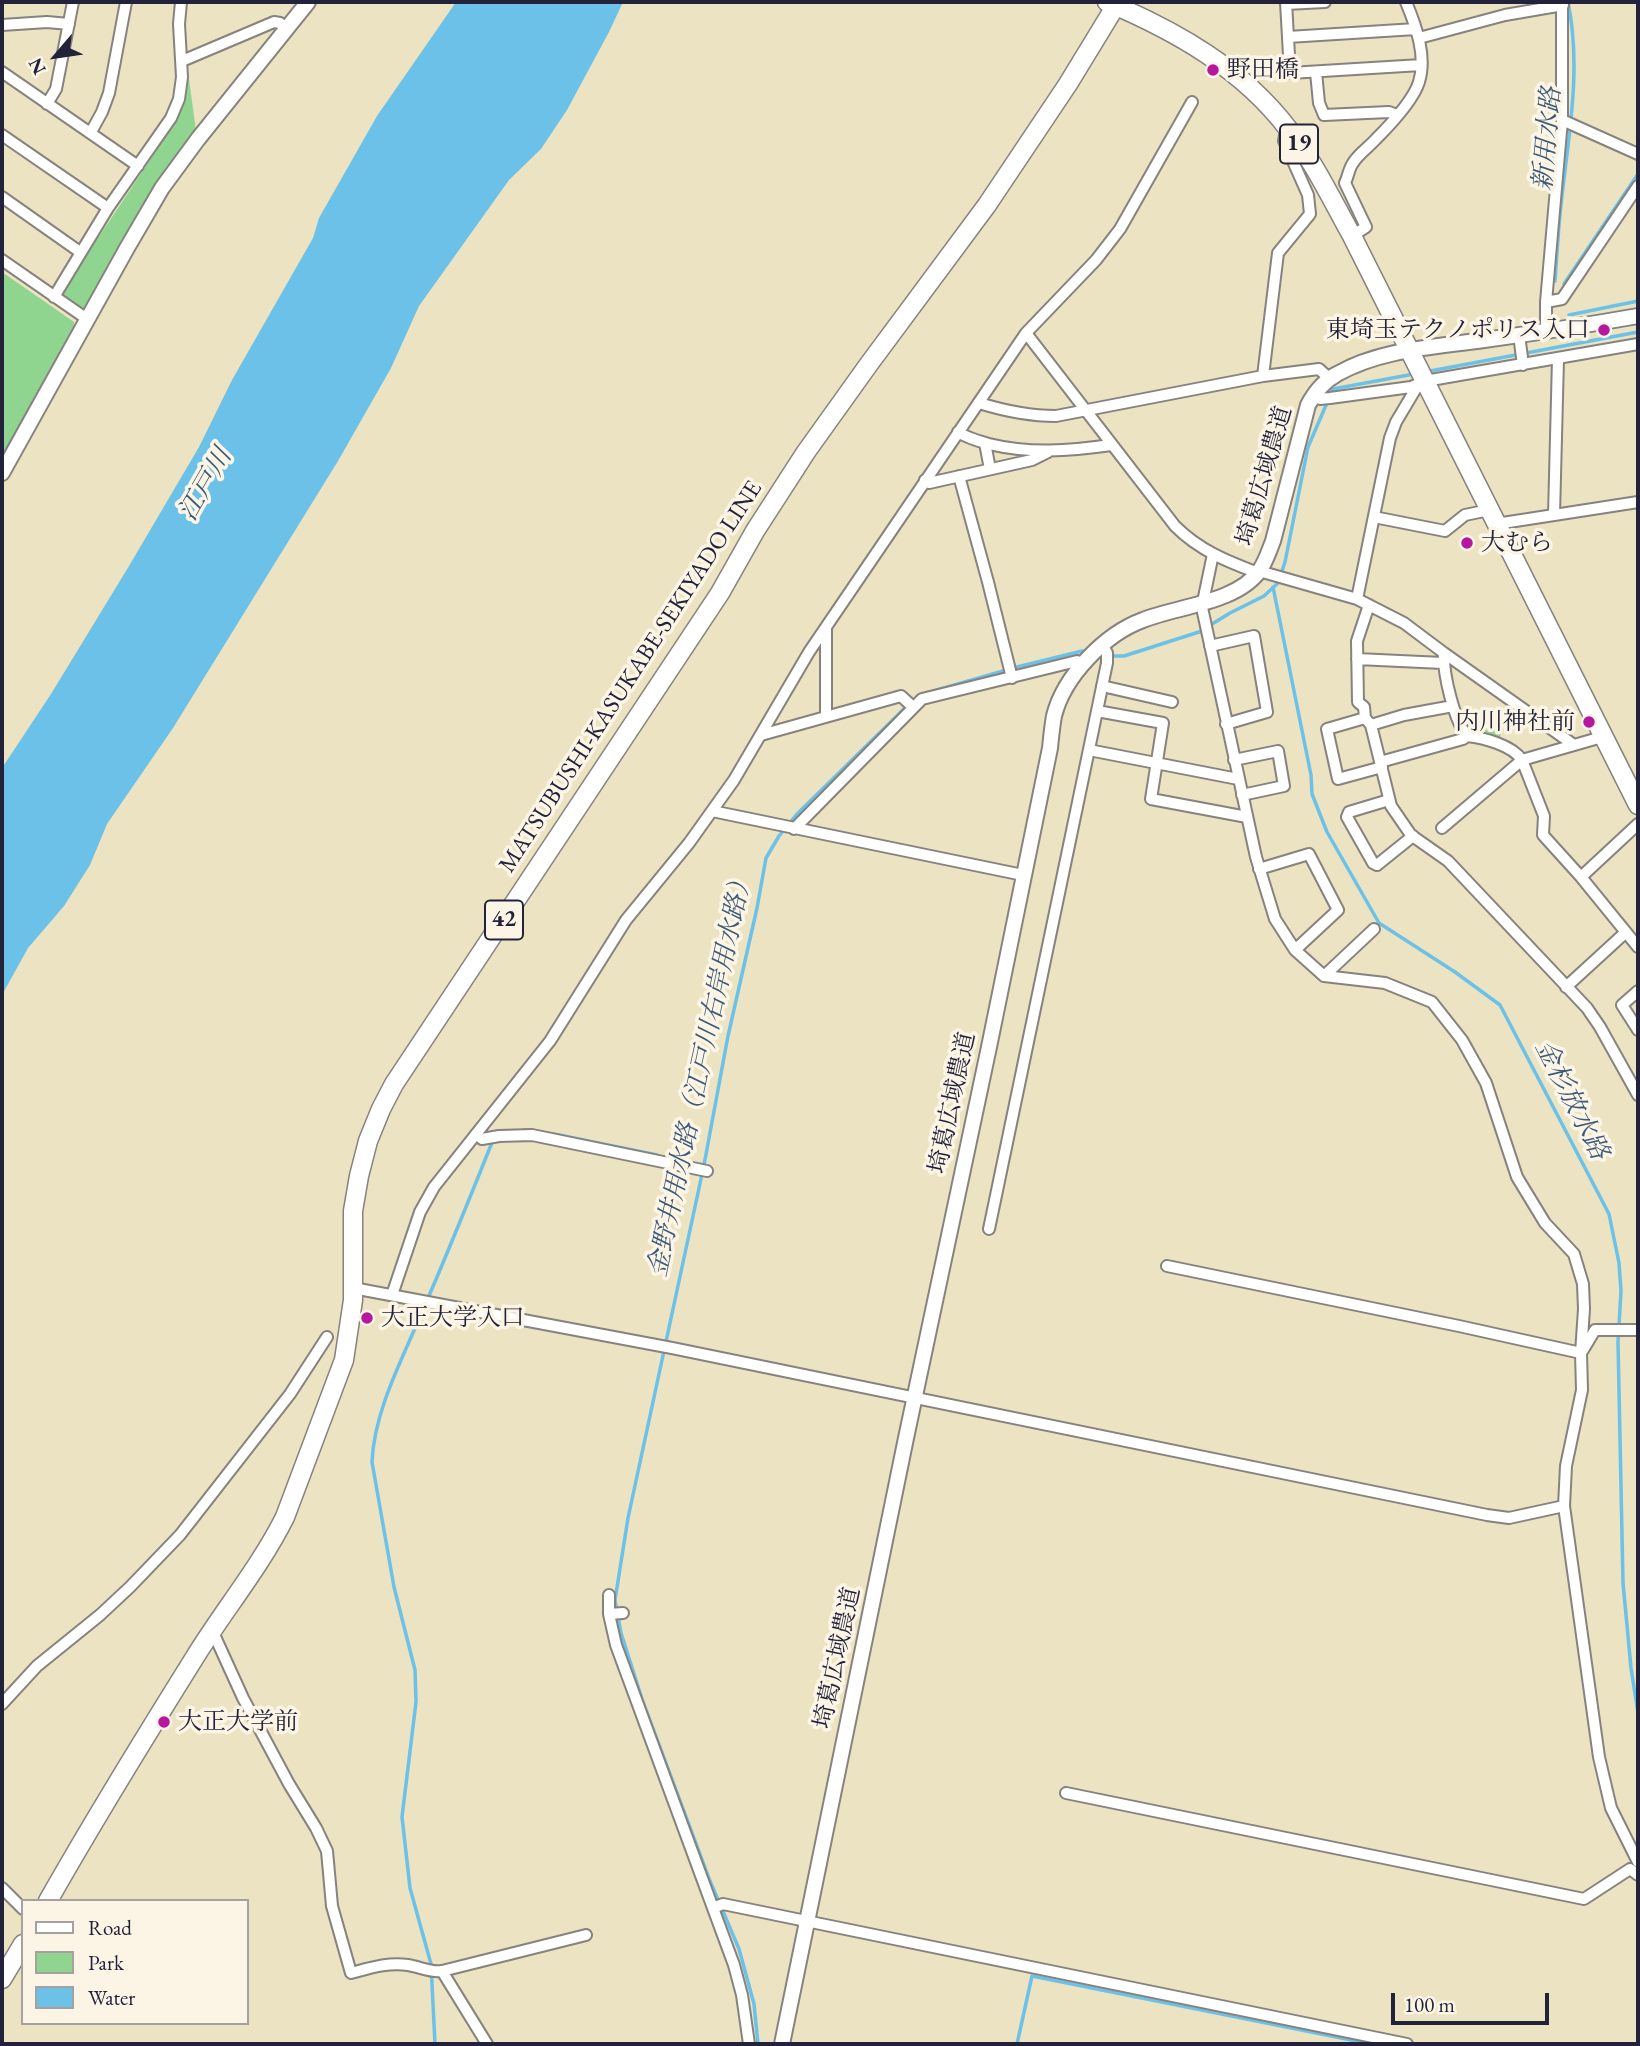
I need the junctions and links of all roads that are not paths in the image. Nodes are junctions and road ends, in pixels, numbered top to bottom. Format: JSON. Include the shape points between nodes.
{"nodes":[{"id":1,"x":73,"y":2,"type":"edge"},
{"id":2,"x":126,"y":2,"type":"edge"},
{"id":3,"x":181,"y":2,"type":"edge"},
{"id":4,"x":308,"y":2,"type":"edge"},
{"id":5,"x":1325,"y":2,"type":"edge"},
{"id":6,"x":1406,"y":2,"type":"edge"},
{"id":7,"x":1113,"y":3,"type":"edge"},
{"id":8,"x":1286,"y":3,"type":"edge"},
{"id":9,"x":1563,"y":3,"type":"edge"},
{"id":10,"x":69,"y":24,"type":"junction"},
{"id":11,"x":2,"y":25,"type":"edge"},
{"id":12,"x":286,"y":29,"type":"junction"},
{"id":13,"x":1418,"y":34,"type":"junction"},
{"id":14,"x":1288,"y":37,"type":"junction"},
{"id":15,"x":181,"y":61,"type":"junction"},
{"id":16,"x":1421,"y":65,"type":"junction"},
{"id":17,"x":2,"y":72,"type":"edge"},
{"id":18,"x":1316,"y":72,"type":"junction"},
{"id":19,"x":1192,"y":102,"type":"dead end"},
{"id":20,"x":47,"y":104,"type":"junction"},
{"id":21,"x":1397,"y":115,"type":"junction"},
{"id":22,"x":1562,"y":120,"type":"junction"},
{"id":23,"x":1289,"y":130,"type":"junction"},
{"id":24,"x":90,"y":132,"type":"junction"},
{"id":25,"x":2,"y":135,"type":"edge"},
{"id":26,"x":1638,"y":154,"type":"edge"},
{"id":27,"x":138,"y":166,"type":"junction"},
{"id":28,"x":1638,"y":186,"type":"edge"},
{"id":29,"x":2,"y":197,"type":"edge"},
{"id":30,"x":108,"y":208,"type":"junction"},
{"id":31,"x":1352,"y":236,"type":"junction"},
{"id":32,"x":80,"y":252,"type":"junction"},
{"id":33,"x":2,"y":260,"type":"edge"},
{"id":34,"x":54,"y":297,"type":"junction"},
{"id":35,"x":1546,"y":302,"type":"junction"},
{"id":36,"x":1638,"y":316,"type":"edge"},
{"id":37,"x":87,"y":319,"type":"junction"},
{"id":38,"x":1546,"y":331,"type":"junction"},
{"id":39,"x":1026,"y":333,"type":"junction"},
{"id":40,"x":1520,"y":340,"type":"junction"},
{"id":41,"x":1638,"y":344,"type":"edge"},
{"id":42,"x":1409,"y":350,"type":"junction"},
{"id":43,"x":1558,"y":359,"type":"junction"},
{"id":44,"x":1523,"y":362,"type":"junction"},
{"id":45,"x":1263,"y":376,"type":"junction"},
{"id":46,"x":1330,"y":379,"type":"junction"},
{"id":47,"x":1422,"y":383,"type":"junction"},
{"id":48,"x":1315,"y":392,"type":"junction"},
{"id":49,"x":979,"y":403,"type":"junction"},
{"id":50,"x":1086,"y":411,"type":"junction"},
{"id":51,"x":958,"y":432,"type":"junction"},
{"id":52,"x":985,"y":443,"type":"junction"},
{"id":53,"x":1111,"y":445,"type":"junction"},
{"id":54,"x":1048,"y":452,"type":"junction"},
{"id":55,"x":990,"y":469,"type":"junction"},
{"id":56,"x":2,"y":473,"type":"edge"},
{"id":57,"x":959,"y":476,"type":"junction"},
{"id":58,"x":925,"y":480,"type":"junction"},
{"id":59,"x":1638,"y":502,"type":"edge"},
{"id":60,"x":1553,"y":515,"type":"junction"},
{"id":61,"x":1374,"y":517,"type":"junction"},
{"id":62,"x":1493,"y":517,"type":"junction"},
{"id":63,"x":1213,"y":554,"type":"junction"},
{"id":64,"x":1258,"y":572,"type":"junction"},
{"id":65,"x":1357,"y":599,"type":"junction"},
{"id":66,"x":1202,"y":602,"type":"junction"},
{"id":67,"x":1369,"y":605,"type":"junction"},
{"id":68,"x":826,"y":627,"type":"junction"},
{"id":69,"x":1210,"y":646,"type":"junction"},
{"id":70,"x":1105,"y":654,"type":"junction"},
{"id":71,"x":1443,"y":658,"type":"junction"},
{"id":72,"x":1357,"y":659,"type":"junction"},
{"id":73,"x":1083,"y":665,"type":"junction"},
{"id":74,"x":1012,"y":678,"type":"junction"},
{"id":75,"x":1102,"y":686,"type":"junction"},
{"id":76,"x":1172,"y":702,"type":"dead end"},
{"id":77,"x":910,"y":704,"type":"junction"},
{"id":78,"x":1453,"y":706,"type":"junction"},
{"id":79,"x":1097,"y":711,"type":"junction"},
{"id":80,"x":826,"y":716,"type":"junction"},
{"id":81,"x":1368,"y":722,"type":"junction"},
{"id":82,"x":1226,"y":724,"type":"junction"},
{"id":83,"x":761,"y":735,"type":"junction"},
{"id":84,"x":1467,"y":736,"type":"junction"},
{"id":85,"x":1602,"y":737,"type":"junction"},
{"id":86,"x":1574,"y":745,"type":"junction"},
{"id":87,"x":1089,"y":750,"type":"junction"},
{"id":88,"x":1234,"y":760,"type":"junction"},
{"id":89,"x":1522,"y":760,"type":"junction"},
{"id":90,"x":1157,"y":763,"type":"junction"},
{"id":91,"x":1381,"y":765,"type":"junction"},
{"id":92,"x":1238,"y":779,"type":"junction"},
{"id":93,"x":1242,"y":795,"type":"junction"},
{"id":94,"x":1389,"y":800,"type":"junction"},
{"id":95,"x":1638,"y":803,"type":"edge"},
{"id":96,"x":712,"y":811,"type":"junction"},
{"id":97,"x":1247,"y":817,"type":"junction"},
{"id":98,"x":1638,"y":824,"type":"edge"},
{"id":99,"x":1442,"y":828,"type":"dead end"},
{"id":100,"x":794,"y":829,"type":"junction"},
{"id":101,"x":1413,"y":836,"type":"junction"},
{"id":102,"x":1259,"y":869,"type":"junction"},
{"id":103,"x":1023,"y":875,"type":"junction"},
{"id":104,"x":1581,"y":877,"type":"junction"},
{"id":105,"x":1374,"y":929,"type":"dead end"},
{"id":106,"x":1626,"y":932,"type":"junction"},
{"id":107,"x":1638,"y":947,"type":"edge"},
{"id":108,"x":1295,"y":950,"type":"junction"},
{"id":109,"x":1324,"y":976,"type":"junction"},
{"id":110,"x":1566,"y":987,"type":"junction"},
{"id":111,"x":1638,"y":991,"type":"edge"},
{"id":112,"x":1638,"y":1030,"type":"edge"},
{"id":113,"x":1638,"y":1095,"type":"edge"},
{"id":114,"x":476,"y":1134,"type":"junction"},
{"id":115,"x":703,"y":1170,"type":"dead end"},
{"id":116,"x":989,"y":1228,"type":"dead end"},
{"id":117,"x":1167,"y":1266,"type":"dead end"},
{"id":118,"x":354,"y":1288,"type":"junction"},
{"id":119,"x":392,"y":1294,"type":"junction"},
{"id":120,"x":1638,"y":1330,"type":"edge"},
{"id":121,"x":327,"y":1337,"type":"dead end"},
{"id":122,"x":1581,"y":1353,"type":"junction"},
{"id":123,"x":915,"y":1397,"type":"junction"},
{"id":124,"x":1564,"y":1506,"type":"junction"},
{"id":125,"x":609,"y":1595,"type":"dead end"},
{"id":126,"x":623,"y":1613,"type":"dead end"},
{"id":127,"x":609,"y":1614,"type":"junction"},
{"id":128,"x":212,"y":1630,"type":"junction"},
{"id":129,"x":2,"y":1704,"type":"edge"},
{"id":130,"x":1066,"y":1793,"type":"dead end"},
{"id":131,"x":1638,"y":1862,"type":"edge"},
{"id":132,"x":1638,"y":1875,"type":"edge"},
{"id":133,"x":2,"y":1888,"type":"edge"},
{"id":134,"x":49,"y":1899,"type":"edge"},
{"id":135,"x":718,"y":1906,"type":"junction"},
{"id":136,"x":21,"y":1907,"type":"edge"},
{"id":137,"x":807,"y":1922,"type":"junction"},
{"id":138,"x":586,"y":1934,"type":"dead end"},
{"id":139,"x":21,"y":1947,"type":"edge"},
{"id":140,"x":435,"y":1971,"type":"junction"},
{"id":141,"x":2,"y":1979,"type":"edge"},
{"id":142,"x":487,"y":2044,"type":"edge"},
{"id":143,"x":749,"y":2044,"type":"edge"},
{"id":144,"x":782,"y":2044,"type":"edge"},
{"id":145,"x":1407,"y":2044,"type":"edge"}],
"edges":[{"from":1,"to":10,"type":"street"},
{"from":2,"to":24,"type":"street","via":[[109,93]]},
{"from":3,"to":15,"type":"street"},
{"from":4,"to":12,"type":"street"},
{"from":5,"to":8,"type":"street"},
{"from":6,"to":13,"type":"street"},
{"from":7,"to":23,"type":"main road","number":"19","via":[[1215,59]]},
{"from":7,"to":118,"type":"main road","name":"MATSUBUSHI-KASUKABE-SEKIYADO LINE","number":"42","via":[[1068,84],[987,205],[806,452],[720,593],[394,1084],[368,1142],[359,1176],[353,1211]]},
{"from":8,"to":14,"type":"street"},
{"from":9,"to":13,"type":"street"},
{"from":9,"to":22,"type":"street"},
{"from":10,"to":11,"type":"street"},
{"from":10,"to":20,"type":"street","via":[[56,89]]},
{"from":12,"to":15,"type":"street","via":[[274,22]]},
{"from":12,"to":37,"type":"street","via":[[162,188]]},
{"from":13,"to":14,"type":"street"},
{"from":13,"to":16,"type":"street"},
{"from":14,"to":18,"type":"street","via":[[1290,73]]},
{"from":15,"to":27,"type":"street","via":[[179,99],[172,118]]},
{"from":16,"to":18,"type":"street"},
{"from":16,"to":21,"type":"street","via":[[1419,83]]},
{"from":17,"to":20,"type":"street"},
{"from":18,"to":21,"type":"street","via":[[1324,115]]},
{"from":19,"to":39,"type":"street","via":[[1120,229]]},
{"from":20,"to":24,"type":"street"},
{"from":21,"to":31,"type":"street","via":[[1353,162],[1345,183],[1366,227]]},
{"from":22,"to":26,"type":"street"},
{"from":22,"to":35,"type":"street"},
{"from":23,"to":31,"type":"main road","number":"19"},
{"from":23,"to":45,"type":"street","via":[[1284,141],[1308,195],[1310,214],[1278,253]]},
{"from":24,"to":27,"type":"street"},
{"from":25,"to":30,"type":"street"},
{"from":27,"to":30,"type":"street"},
{"from":28,"to":35,"type":"street","via":[[1562,299]]},
{"from":29,"to":32,"type":"street"},
{"from":30,"to":32,"type":"street"},
{"from":31,"to":42,"type":"main road","number":"19"},
{"from":32,"to":34,"type":"street"},
{"from":33,"to":34,"type":"street"},
{"from":34,"to":37,"type":"street"},
{"from":35,"to":38,"type":"street"},
{"from":36,"to":38,"type":"street","name":"埼葛広域農道"},
{"from":37,"to":56,"type":"street"},
{"from":38,"to":40,"type":"street","name":"埼葛広域農道"},
{"from":39,"to":49,"type":"street"},
{"from":39,"to":50,"type":"street"},
{"from":40,"to":42,"type":"street","name":"埼葛広域農道"},
{"from":40,"to":44,"type":"street"},
{"from":41,"to":43,"type":"street"},
{"from":42,"to":46,"type":"street","name":"埼葛広域農道","via":[[1359,363]]},
{"from":42,"to":47,"type":"main road","number":"19"},
{"from":43,"to":44,"type":"street"},
{"from":43,"to":60,"type":"street"},
{"from":44,"to":47,"type":"street"},
{"from":45,"to":46,"type":"street","via":[[1319,369]]},
{"from":45,"to":50,"type":"street"},
{"from":46,"to":48,"type":"street","name":"埼葛広域農道"},
{"from":47,"to":48,"type":"street","via":[[1320,399]]},
{"from":47,"to":61,"type":"street","via":[[1395,422]]},
{"from":47,"to":62,"type":"main road","number":"19"},
{"from":48,"to":64,"type":"street","name":"埼葛広域農道","via":[[1305,414],[1273,541]]},
{"from":49,"to":50,"type":"street","via":[[1032,416]]},
{"from":49,"to":51,"type":"street"},
{"from":50,"to":53,"type":"street"},
{"from":51,"to":52,"type":"street"},
{"from":51,"to":58,"type":"street"},
{"from":52,"to":54,"type":"street"},
{"from":52,"to":55,"type":"street"},
{"from":53,"to":54,"type":"street"},
{"from":53,"to":63,"type":"street","via":[[1175,526]]},
{"from":54,"to":55,"type":"street"},
{"from":55,"to":57,"type":"street"},
{"from":57,"to":58,"type":"street"},
{"from":57,"to":74,"type":"street"},
{"from":58,"to":68,"type":"street"},
{"from":59,"to":60,"type":"street"},
{"from":60,"to":62,"type":"street"},
{"from":61,"to":62,"type":"street","via":[[1445,531],[1465,515]]},
{"from":61,"to":65,"type":"street"},
{"from":62,"to":85,"type":"main road","number":"19"},
{"from":63,"to":64,"type":"street"},
{"from":63,"to":66,"type":"street"},
{"from":64,"to":65,"type":"street"},
{"from":64,"to":66,"type":"street","name":"埼葛広域農道","via":[[1243,586]]},
{"from":65,"to":67,"type":"street"},
{"from":66,"to":69,"type":"street"},
{"from":66,"to":70,"type":"street","name":"埼葛広域農道","via":[[1119,631]]},
{"from":67,"to":71,"type":"street","via":[[1404,623]]},
{"from":67,"to":72,"type":"street","via":[[1357,641]]},
{"from":68,"to":80,"type":"street"},
{"from":68,"to":83,"type":"street"},
{"from":69,"to":82,"type":"street"},
{"from":69,"to":82,"type":"street","via":[[1254,636],[1267,712]]},
{"from":70,"to":73,"type":"street","name":"埼葛広域農道"},
{"from":70,"to":75,"type":"street"},
{"from":71,"to":72,"type":"street"},
{"from":71,"to":78,"type":"street"},
{"from":71,"to":86,"type":"street"},
{"from":72,"to":81,"type":"street","via":[[1358,702]]},
{"from":73,"to":74,"type":"street","via":[[1077,661]]},
{"from":73,"to":103,"type":"street","name":"埼葛広域農道","via":[[1055,714]]},
{"from":74,"to":77,"type":"street"},
{"from":75,"to":76,"type":"street"},
{"from":75,"to":79,"type":"street"},
{"from":77,"to":80,"type":"street","via":[[901,696]]},
{"from":77,"to":100,"type":"street"},
{"from":78,"to":81,"type":"street"},
{"from":78,"to":84,"type":"street"},
{"from":79,"to":87,"type":"street"},
{"from":79,"to":90,"type":"street","via":[[1163,723]]},
{"from":80,"to":83,"type":"street"},
{"from":81,"to":91,"type":"street"},
{"from":81,"to":91,"type":"street","via":[[1327,729],[1338,779]]},
{"from":82,"to":88,"type":"street"},
{"from":83,"to":96,"type":"street"},
{"from":84,"to":89,"type":"street","via":[[1517,752]]},
{"from":84,"to":91,"type":"street"},
{"from":85,"to":86,"type":"street"},
{"from":85,"to":95,"type":"main road","number":"19"},
{"from":86,"to":89,"type":"street"},
{"from":87,"to":90,"type":"street"},
{"from":87,"to":116,"type":"street"},
{"from":88,"to":92,"type":"street"},
{"from":88,"to":93,"type":"street","via":[[1279,751],[1284,786]]},
{"from":89,"to":99,"type":"street"},
{"from":89,"to":104,"type":"street","via":[[1544,816],[1543,835]]},
{"from":90,"to":92,"type":"street"},
{"from":90,"to":97,"type":"street","via":[[1151,799]]},
{"from":91,"to":94,"type":"street"},
{"from":92,"to":93,"type":"street"},
{"from":93,"to":97,"type":"street"},
{"from":94,"to":101,"type":"street"},
{"from":94,"to":101,"type":"street","via":[[1347,817],[1373,863]]},
{"from":96,"to":100,"type":"street"},
{"from":96,"to":114,"type":"street","via":[[626,920],[550,1041]]},
{"from":97,"to":102,"type":"street"},
{"from":98,"to":104,"type":"street"},
{"from":100,"to":103,"type":"street"},
{"from":101,"to":110,"type":"street","via":[[1448,861]]},
{"from":102,"to":108,"type":"street","via":[[1275,919]]},
{"from":102,"to":108,"type":"street","via":[[1309,854],[1338,910]]},
{"from":103,"to":123,"type":"street","name":"埼葛広域農道"},
{"from":104,"to":106,"type":"street"},
{"from":105,"to":109,"type":"street"},
{"from":106,"to":107,"type":"street"},
{"from":106,"to":110,"type":"street"},
{"from":108,"to":109,"type":"street"},
{"from":109,"to":122,"type":"street","via":[[1384,983],[1433,1002],[1462,1040],[1486,1083],[1517,1177],[1545,1223],[1574,1254],[1583,1284]]},
{"from":110,"to":113,"type":"street","via":[[1600,1027]]},
{"from":111,"to":112,"type":"street","via":[[1622,1005]]},
{"from":114,"to":115,"type":"street","via":[[482,1139],[532,1135]]},
{"from":114,"to":119,"type":"street","via":[[434,1187]]},
{"from":117,"to":122,"type":"street"},
{"from":118,"to":119,"type":"street"},
{"from":118,"to":128,"type":"main road","name":"MATSUBUSHI-KASUKABE-SEKIYADO LINE","number":"42","via":[[344,1360],[285,1517]]},
{"from":119,"to":123,"type":"street"},
{"from":120,"to":122,"type":"street","via":[[1595,1329]]},
{"from":121,"to":129,"type":"street","via":[[290,1394],[180,1535]]},
{"from":122,"to":124,"type":"street","via":[[1582,1390],[1566,1466]]},
{"from":123,"to":124,"type":"street","via":[[1487,1516],[1509,1518]]},
{"from":123,"to":137,"type":"street","name":"埼葛広域農道"},
{"from":124,"to":131,"type":"street","via":[[1599,1758],[1611,1808]]},
{"from":125,"to":127,"type":"street"},
{"from":126,"to":127,"type":"street"},
{"from":127,"to":135,"type":"street","via":[[616,1645]]},
{"from":128,"to":134,"type":"main road","name":"MATSUBUSHI-KASUKABE-SEKIYADO LINE","number":"42"},
{"from":128,"to":140,"type":"street","via":[[243,1698],[327,1851],[332,1906],[351,1973],[387,1964]]},
{"from":130,"to":132,"type":"street","via":[[1584,1899],[1630,1869]]},
{"from":133,"to":136,"type":"street"},
{"from":135,"to":137,"type":"street"},
{"from":135,"to":143,"type":"street"},
{"from":137,"to":144,"type":"street","name":"埼葛広域農道"},
{"from":137,"to":145,"type":"street"},
{"from":138,"to":140,"type":"street"},
{"from":139,"to":141,"type":"main road"},
{"from":140,"to":142,"type":"street"}]}
